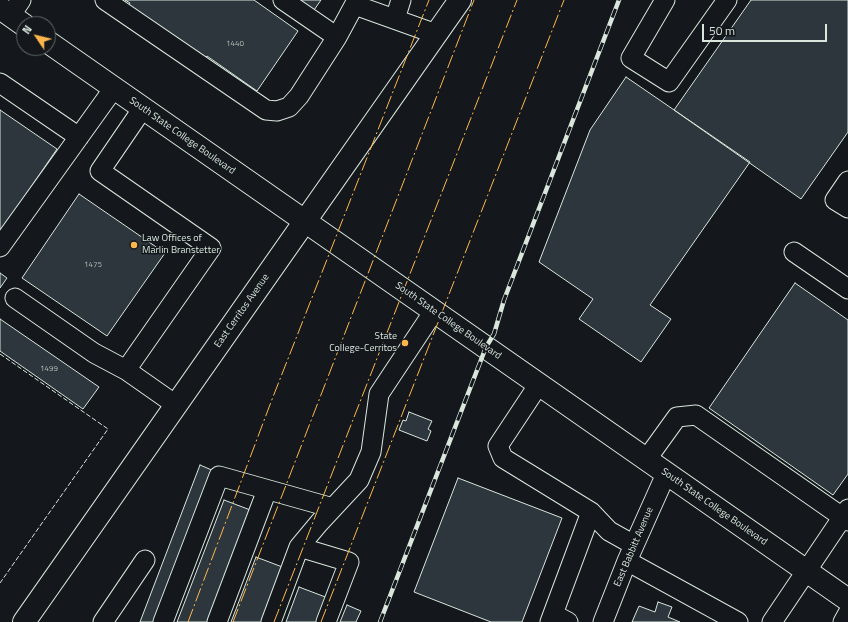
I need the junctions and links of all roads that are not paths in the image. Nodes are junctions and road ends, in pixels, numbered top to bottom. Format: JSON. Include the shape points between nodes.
{"nodes":[{"id":1,"x":105,"y":0,"type":"edge"},
{"id":2,"x":283,"y":0,"type":"edge"},
{"id":3,"x":401,"y":0,"type":"edge"},
{"id":4,"x":460,"y":0,"type":"edge"},
{"id":5,"x":665,"y":0,"type":"edge"},
{"id":6,"x":727,"y":0,"type":"edge"},
{"id":7,"x":356,"y":3,"type":"edge"},
{"id":8,"x":395,"y":20,"type":"junction"},
{"id":9,"x":436,"y":34,"type":"junction"},
{"id":10,"x":337,"y":37,"type":"junction"},
{"id":11,"x":56,"y":48,"type":"edge"},
{"id":12,"x":0,"y":83,"type":"edge"},
{"id":13,"x":114,"y":88,"type":"junction"},
{"id":14,"x":143,"y":108,"type":"junction"},
{"id":15,"x":79,"y":138,"type":"junction"},
{"id":16,"x":848,"y":181,"type":"edge"},
{"id":17,"x":848,"y":208,"type":"edge"},
{"id":18,"x":305,"y":221,"type":"junction"},
{"id":19,"x":0,"y":247,"type":"edge"},
{"id":20,"x":794,"y":252,"type":"dead end"},
{"id":21,"x":848,"y":289,"type":"edge"},
{"id":22,"x":15,"y":298,"type":"dead end"},
{"id":23,"x":434,"y":311,"type":"junction"},
{"id":24,"x":126,"y":370,"type":"junction"},
{"id":25,"x":538,"y":384,"type":"junction"},
{"id":26,"x":176,"y":405,"type":"junction"},
{"id":27,"x":646,"y":460,"type":"junction"},
{"id":28,"x":666,"y":474,"type":"junction"},
{"id":29,"x":267,"y":490,"type":"junction"},
{"id":30,"x":333,"y":508,"type":"junction"},
{"id":31,"x":591,"y":512,"type":"junction"},
{"id":32,"x":846,"y":515,"type":"edge"},
{"id":33,"x":299,"y":547,"type":"junction"},
{"id":34,"x":631,"y":553,"type":"junction"},
{"id":35,"x":145,"y":560,"type":"dead end"},
{"id":36,"x":805,"y":570,"type":"junction"},
{"id":37,"x":848,"y":600,"type":"edge"},
{"id":38,"x":848,"y":613,"type":"edge"},
{"id":39,"x":557,"y":619,"type":"edge"},
{"id":40,"x":24,"y":622,"type":"edge"},
{"id":41,"x":103,"y":622,"type":"edge"},
{"id":42,"x":163,"y":622,"type":"edge"},
{"id":43,"x":217,"y":622,"type":"edge"},
{"id":44,"x":271,"y":622,"type":"edge"},
{"id":45,"x":326,"y":622,"type":"edge"},
{"id":46,"x":603,"y":622,"type":"edge"},
{"id":47,"x":738,"y":622,"type":"edge"},
{"id":48,"x":772,"y":622,"type":"edge"},
{"id":49,"x":842,"y":622,"type":"edge"}],
"edges":[{"from":1,"to":10,"type":"street","via":[[266,110],[277,111],[289,107],[299,96]]},
{"from":2,"to":10,"type":"street"},
{"from":3,"to":8,"type":"street"},
{"from":4,"to":9,"type":"main road","name":"East Cerritos Avenue"},
{"from":5,"to":6,"type":"street","via":[[631,58],[669,82]]},
{"from":7,"to":8,"type":"street"},
{"from":7,"to":10,"type":"street"},
{"from":8,"to":9,"type":"street"},
{"from":9,"to":18,"type":"main road","name":"East Cerritos Avenue"},
{"from":11,"to":13,"type":"main road","name":"South State College Boulevard"},
{"from":12,"to":15,"type":"street"},
{"from":13,"to":14,"type":"main road","name":"South State College Boulevard"},
{"from":13,"to":15,"type":"street"},
{"from":14,"to":18,"type":"main road","name":"South State College Boulevard"},
{"from":14,"to":24,"type":"street","via":[[100,171],[211,248]]},
{"from":15,"to":19,"type":"street"},
{"from":16,"to":17,"type":"street","via":[[836,200]]},
{"from":18,"to":23,"type":"main road","name":"South State College Boulevard"},
{"from":18,"to":26,"type":"main road","name":"East Cerritos Avenue"},
{"from":20,"to":21,"type":"street"},
{"from":22,"to":24,"type":"street","via":[[94,353]]},
{"from":23,"to":25,"type":"main road","name":"South State College Boulevard"},
{"from":23,"to":30,"type":"street","via":[[379,394],[371,452],[359,480]]},
{"from":24,"to":26,"type":"street"},
{"from":25,"to":27,"type":"main road","name":"South State College Boulevard"},
{"from":25,"to":31,"type":"street","via":[[498,446],[503,458]]},
{"from":26,"to":40,"type":"main road","name":"East Cerritos Avenue"},
{"from":27,"to":28,"type":"main road","name":"South State College Boulevard"},
{"from":27,"to":32,"type":"street","via":[[677,417],[696,415]]},
{"from":28,"to":34,"type":"street","name":"East Babbitt Avenue"},
{"from":28,"to":36,"type":"main road","name":"South State College Boulevard"},
{"from":29,"to":30,"type":"street"},
{"from":29,"to":42,"type":"street","via":[[219,476]]},
{"from":29,"to":43,"type":"street"},
{"from":30,"to":33,"type":"street"},
{"from":31,"to":34,"type":"street"},
{"from":31,"to":39,"type":"street"},
{"from":32,"to":36,"type":"street"},
{"from":33,"to":44,"type":"street"},
{"from":33,"to":45,"type":"street","via":[[349,562]]},
{"from":34,"to":46,"type":"street","name":"East Babbitt Avenue"},
{"from":34,"to":47,"type":"street"},
{"from":35,"to":41,"type":"street"},
{"from":36,"to":37,"type":"main road","name":"South State College Boulevard"},
{"from":36,"to":48,"type":"street"},
{"from":38,"to":49,"type":"street"}]}
